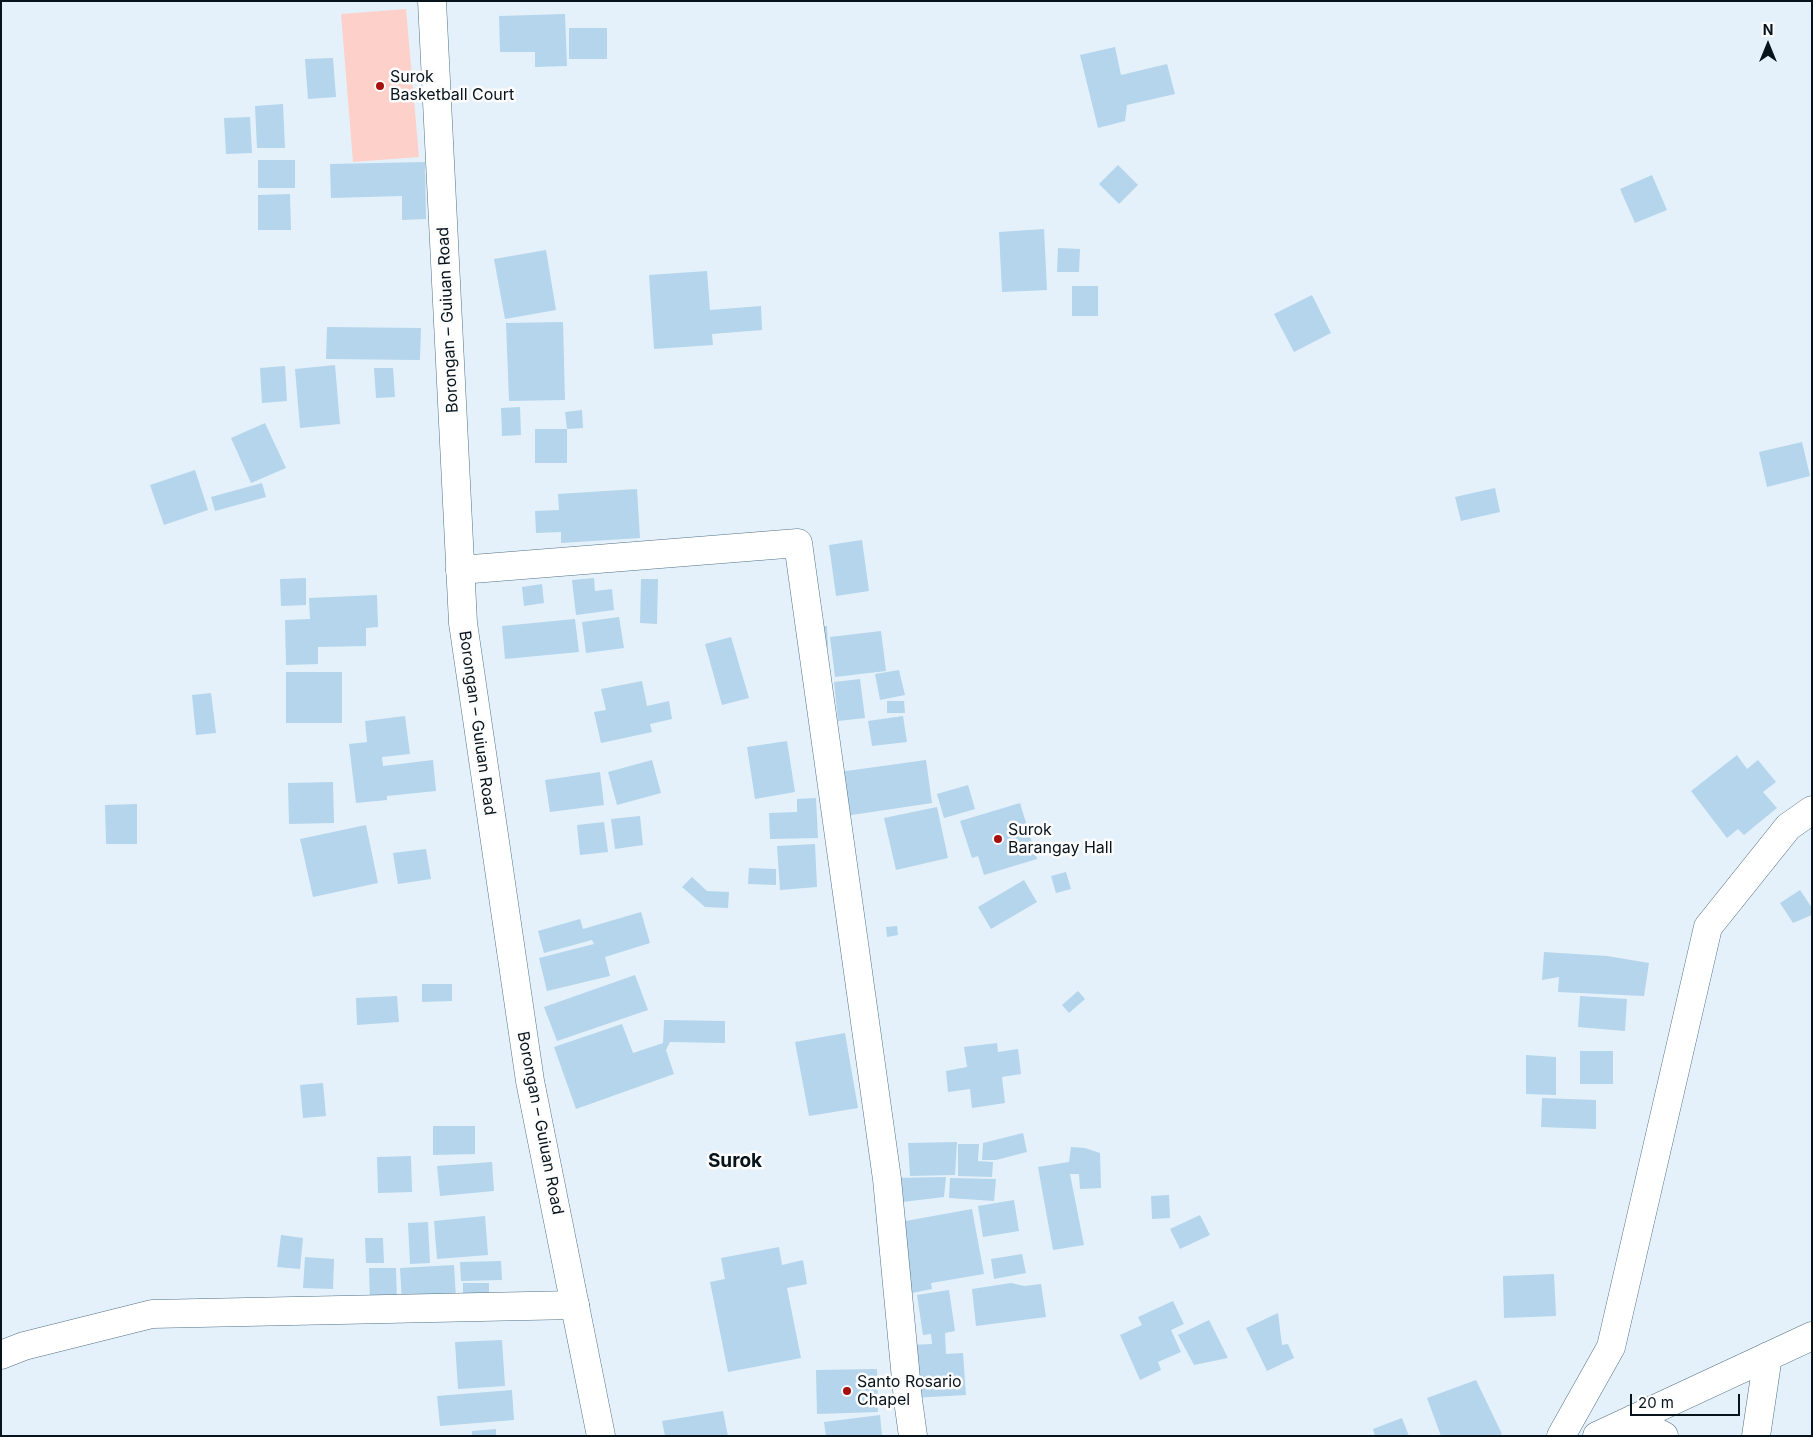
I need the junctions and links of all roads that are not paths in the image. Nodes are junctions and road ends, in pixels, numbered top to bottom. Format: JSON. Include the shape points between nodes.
{"nodes":[{"id":1,"x":432,"y":1,"type":"edge"},
{"id":2,"x":460,"y":570,"type":"junction"},
{"id":3,"x":1812,"y":810,"type":"edge"},
{"id":4,"x":575,"y":1305,"type":"junction"},
{"id":5,"x":1812,"y":1336,"type":"edge"},
{"id":6,"x":1,"y":1355,"type":"edge"},
{"id":7,"x":1768,"y":1356,"type":"junction"},
{"id":8,"x":1633,"y":1419,"type":"junction"},
{"id":9,"x":601,"y":1436,"type":"edge"},
{"id":10,"x":913,"y":1436,"type":"edge"},
{"id":11,"x":1561,"y":1436,"type":"edge"},
{"id":12,"x":1597,"y":1436,"type":"edge"},
{"id":13,"x":1664,"y":1436,"type":"edge"},
{"id":14,"x":1756,"y":1436,"type":"edge"}],
"edges":[{"from":1,"to":2,"type":"street","name":"Borongan – Guiuan Road"},
{"from":2,"to":4,"type":"street","name":"Borongan – Guiuan Road","via":[[462,623],[530,1081]]},
{"from":2,"to":10,"type":"street","via":[[798,543],[886,1170]]},
{"from":3,"to":11,"type":"street","via":[[1788,827],[1708,927],[1611,1347]]},
{"from":4,"to":6,"type":"street","via":[[152,1314],[24,1346]]},
{"from":4,"to":9,"type":"street","name":"Borongan – Guiuan Road"},
{"from":5,"to":7,"type":"street"},
{"from":7,"to":8,"type":"street"},
{"from":7,"to":14,"type":"street"},
{"from":8,"to":12,"type":"street"},
{"from":8,"to":13,"type":"street"}]}
